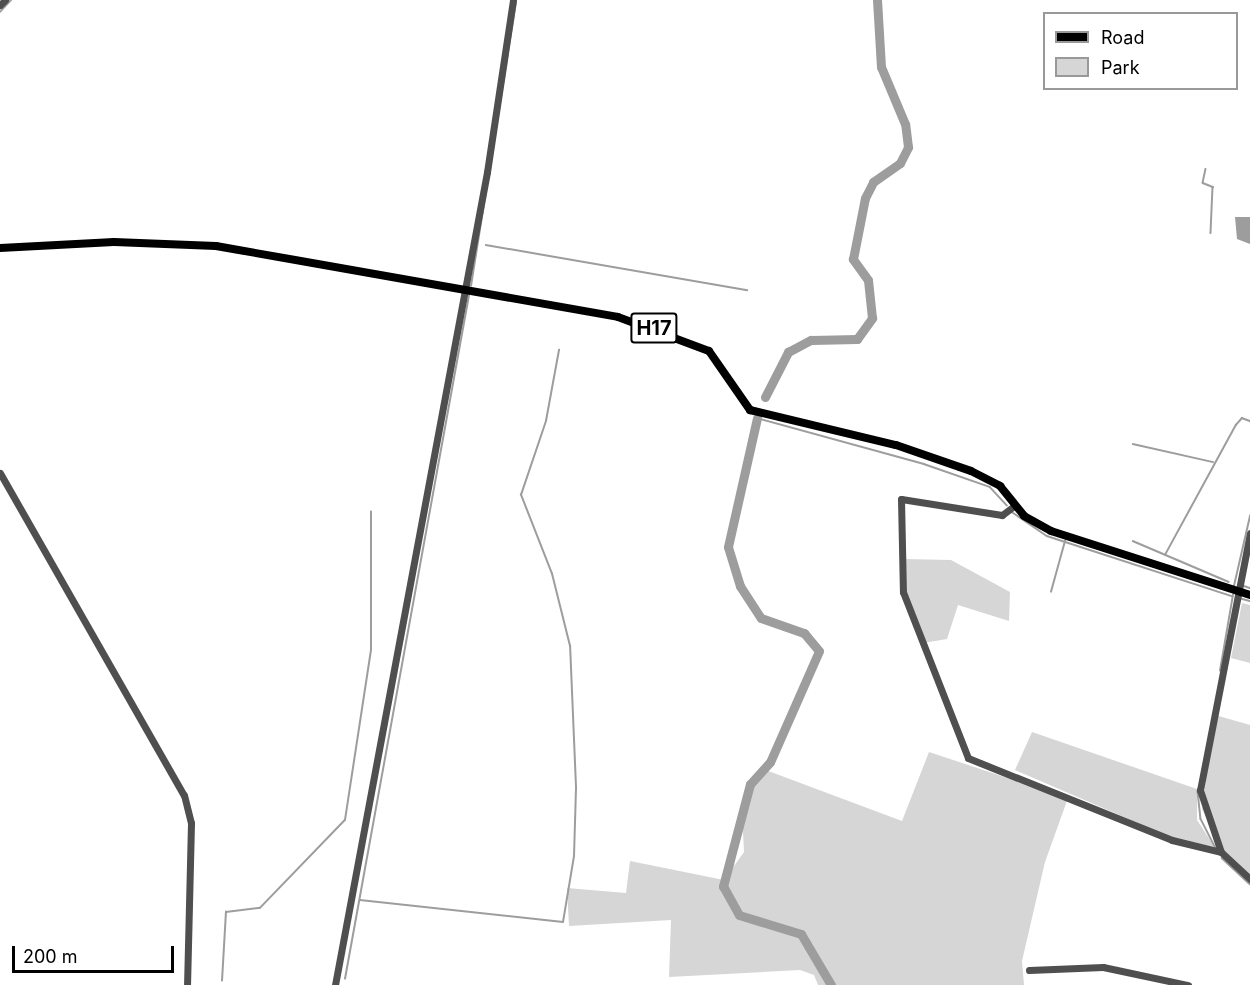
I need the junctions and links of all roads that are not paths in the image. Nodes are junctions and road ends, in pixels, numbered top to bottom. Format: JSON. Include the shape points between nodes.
{"nodes":[{"id":1,"x":5,"y":0,"type":"edge"},
{"id":2,"x":513,"y":0,"type":"edge"},
{"id":3,"x":0,"y":5,"type":"edge"},
{"id":4,"x":0,"y":248,"type":"edge"},
{"id":5,"x":463,"y":290,"type":"junction"},
{"id":6,"x":0,"y":473,"type":"edge"},
{"id":7,"x":1014,"y":506,"type":"junction"},
{"id":8,"x":1250,"y":533,"type":"edge"},
{"id":9,"x":1239,"y":592,"type":"junction"},
{"id":10,"x":1250,"y":595,"type":"edge"},
{"id":11,"x":1221,"y":852,"type":"junction"},
{"id":12,"x":1250,"y":879,"type":"edge"},
{"id":13,"x":1029,"y":970,"type":"dead end"},
{"id":14,"x":187,"y":985,"type":"edge"},
{"id":15,"x":335,"y":985,"type":"edge"},
{"id":16,"x":1188,"y":985,"type":"edge"}],
"edges":[{"from":1,"to":3,"type":"street"},
{"from":2,"to":5,"type":"street"},
{"from":4,"to":5,"type":"main road","number":"H17","via":[[114,242],[216,246]]},
{"from":5,"to":7,"type":"main road","number":"H17","via":[[618,317],[694,343],[714,357],[750,410],[896,445],[972,471],[1000,486]]},
{"from":5,"to":15,"type":"street"},
{"from":6,"to":14,"type":"street","via":[[62,590],[108,657],[184,795],[191,823]]},
{"from":7,"to":9,"type":"main road","number":"H17","via":[[1051,531]]},
{"from":7,"to":11,"type":"street","via":[[1002,515],[901,499],[903,592],[968,758],[1172,840]]},
{"from":8,"to":9,"type":"street"},
{"from":9,"to":10,"type":"main road","number":"H17"},
{"from":9,"to":11,"type":"street","via":[[1200,790]]},
{"from":11,"to":12,"type":"street"},
{"from":13,"to":16,"type":"street","via":[[1103,967]]}]}
